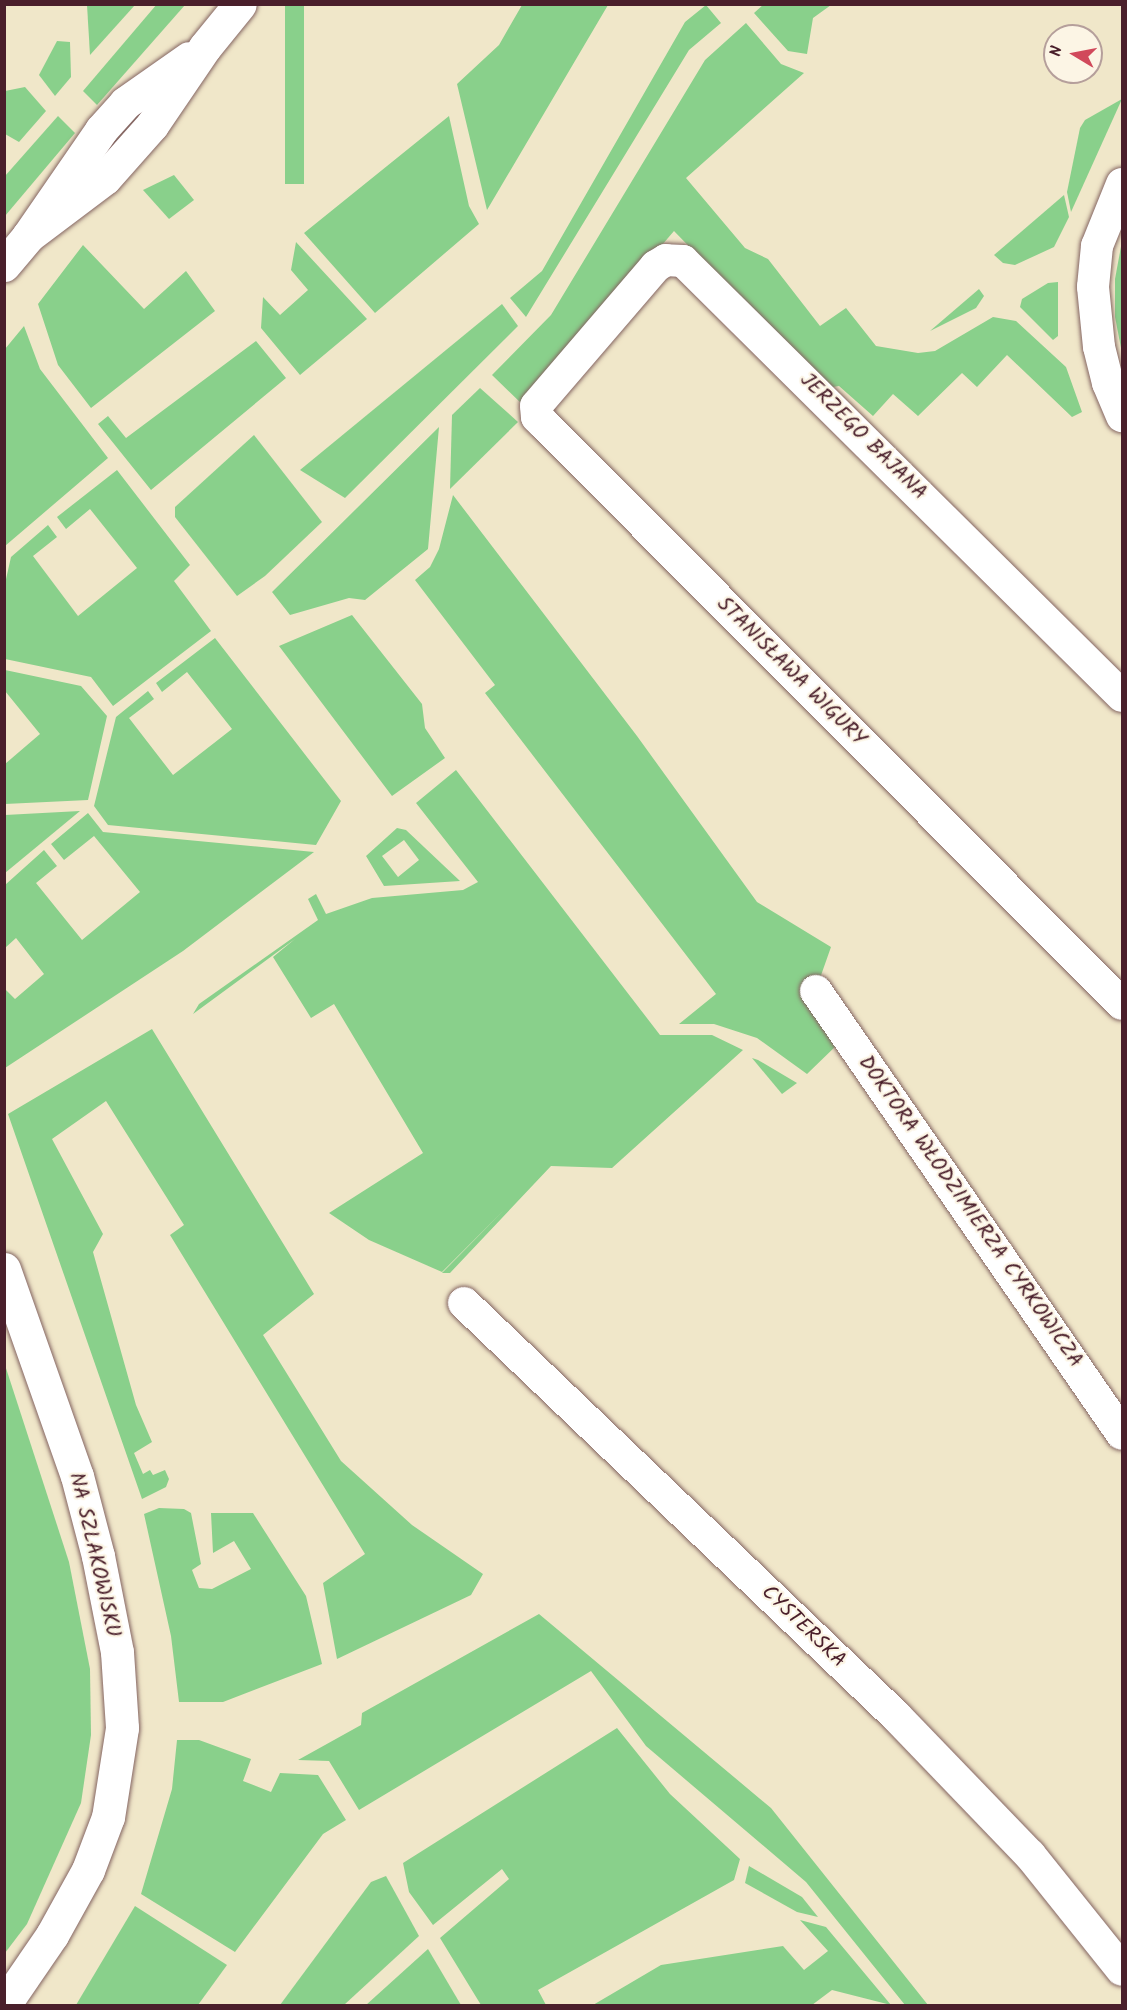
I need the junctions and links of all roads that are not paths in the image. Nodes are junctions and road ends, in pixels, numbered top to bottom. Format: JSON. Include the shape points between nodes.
{"nodes":[{"id":1,"x":240,"y":4,"type":"edge"},
{"id":2,"x":1122,"y":184,"type":"edge"},
{"id":3,"x":4,"y":265,"type":"edge"},
{"id":4,"x":599,"y":331,"type":"joint"},
{"id":5,"x":1122,"y":416,"type":"edge"},
{"id":6,"x":1122,"y":696,"type":"edge"},
{"id":7,"x":816,"y":991,"type":"dead end"},
{"id":8,"x":1122,"y":1004,"type":"edge"},
{"id":9,"x":4,"y":1269,"type":"edge"},
{"id":10,"x":464,"y":1303,"type":"dead end"},
{"id":11,"x":1122,"y":1434,"type":"edge"},
{"id":12,"x":1122,"y":1970,"type":"edge"},
{"id":13,"x":4,"y":2005,"type":"edge"}],
"edges":[{"from":1,"to":3,"type":"street","via":[[205,47],[125,103]]},
{"from":2,"to":5,"type":"street","via":[[1097,246],[1093,287],[1099,347]]},
{"from":4,"to":6,"type":"street","name":"JERZEGO BAJANA","via":[[656,266],[666,260],[683,261]]},
{"from":4,"to":8,"type":"street","name":"STANISŁAWA WIGURY","via":[[537,406],[537,417]]},
{"from":7,"to":11,"type":"street","name":"DOKTORA WŁODZIMIERZA CYRKOWICZA"},
{"from":9,"to":13,"type":"street","name":"NA SZLAKOWISKU","via":[[77,1476],[98,1556],[117,1652],[122,1728],[108,1817],[88,1870],[52,1935]]},
{"from":10,"to":12,"type":"street","name":"CYSTERSKA","via":[[897,1717],[1030,1855]]}]}
